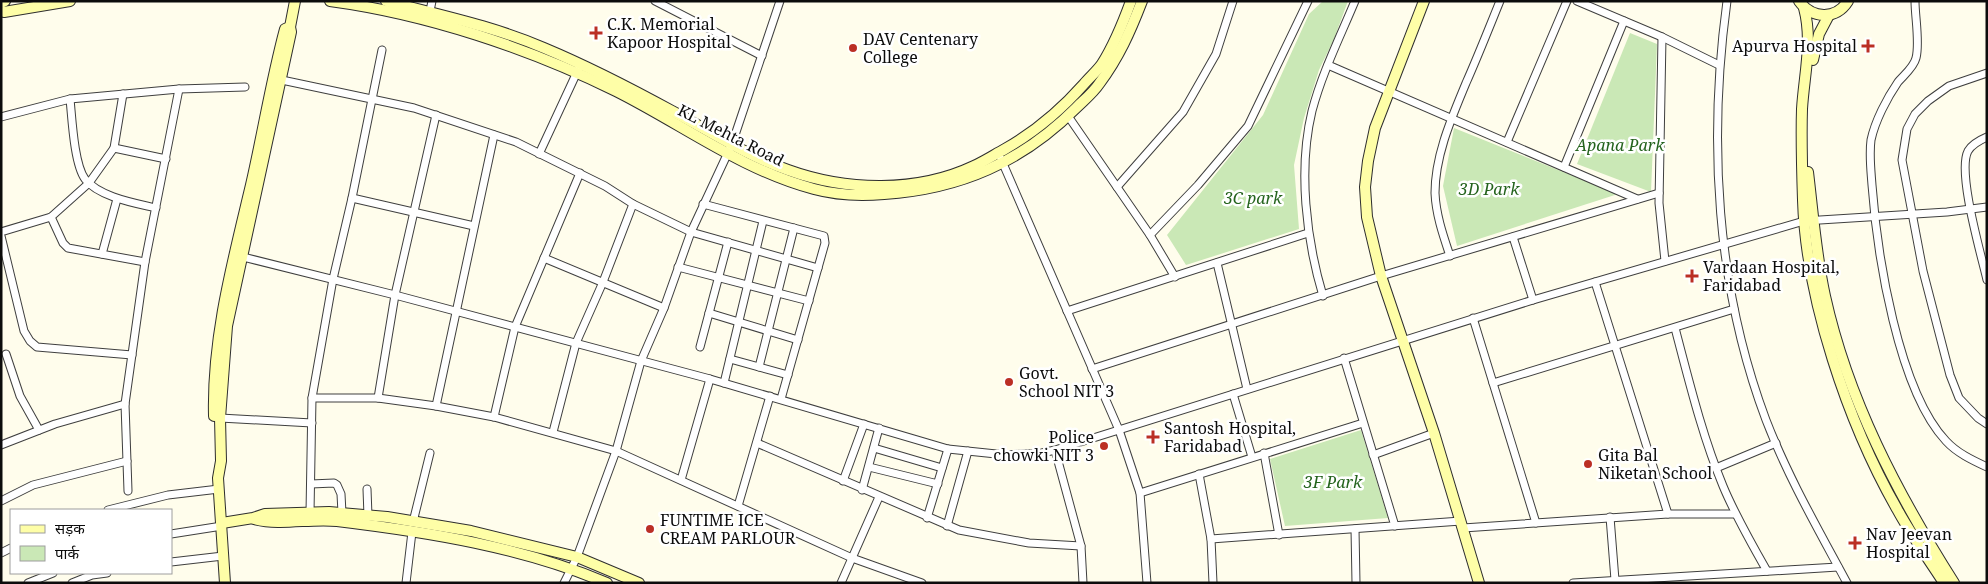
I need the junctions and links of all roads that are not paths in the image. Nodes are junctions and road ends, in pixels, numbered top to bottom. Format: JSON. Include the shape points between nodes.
{"nodes":[{"id":1,"x":26,"y":1,"type":"edge"},
{"id":2,"x":70,"y":1,"type":"edge"},
{"id":3,"x":295,"y":1,"type":"edge"},
{"id":4,"x":330,"y":1,"type":"edge"},
{"id":5,"x":386,"y":1,"type":"edge"},
{"id":6,"x":432,"y":1,"type":"edge"},
{"id":7,"x":655,"y":1,"type":"edge"},
{"id":8,"x":780,"y":1,"type":"edge"},
{"id":9,"x":1131,"y":1,"type":"edge"},
{"id":10,"x":1142,"y":1,"type":"edge"},
{"id":11,"x":1233,"y":1,"type":"edge"},
{"id":12,"x":1308,"y":1,"type":"edge"},
{"id":13,"x":1356,"y":1,"type":"edge"},
{"id":14,"x":1424,"y":1,"type":"edge"},
{"id":15,"x":1500,"y":1,"type":"edge"},
{"id":16,"x":1567,"y":1,"type":"edge"},
{"id":17,"x":1577,"y":1,"type":"edge"},
{"id":18,"x":1726,"y":1,"type":"edge"},
{"id":19,"x":1848,"y":1,"type":"edge"},
{"id":20,"x":1915,"y":1,"type":"edge"},
{"id":21,"x":1802,"y":5,"type":"edge"},
{"id":22,"x":3,"y":7,"type":"edge"},
{"id":23,"x":1829,"y":15,"type":"junction"},
{"id":24,"x":428,"y":17,"type":"junction"},
{"id":25,"x":1624,"y":21,"type":"junction"},
{"id":26,"x":1662,"y":37,"type":"junction"},
{"id":27,"x":382,"y":50,"type":"dead end"},
{"id":28,"x":762,"y":56,"type":"junction"},
{"id":29,"x":1328,"y":65,"type":"junction"},
{"id":30,"x":1719,"y":65,"type":"junction"},
{"id":31,"x":578,"y":69,"type":"junction"},
{"id":32,"x":1987,"y":73,"type":"edge"},
{"id":33,"x":277,"y":79,"type":"junction"},
{"id":34,"x":245,"y":87,"type":"dead end"},
{"id":35,"x":179,"y":89,"type":"junction"},
{"id":36,"x":1387,"y":92,"type":"junction"},
{"id":37,"x":123,"y":94,"type":"junction"},
{"id":38,"x":70,"y":98,"type":"junction"},
{"id":39,"x":371,"y":98,"type":"junction"},
{"id":40,"x":436,"y":115,"type":"junction"},
{"id":41,"x":1068,"y":116,"type":"junction"},
{"id":42,"x":1,"y":117,"type":"edge"},
{"id":43,"x":1452,"y":118,"type":"junction"},
{"id":44,"x":494,"y":135,"type":"junction"},
{"id":45,"x":1987,"y":138,"type":"edge"},
{"id":46,"x":1507,"y":142,"type":"junction"},
{"id":47,"x":114,"y":148,"type":"junction"},
{"id":48,"x":730,"y":148,"type":"junction"},
{"id":49,"x":540,"y":154,"type":"junction"},
{"id":50,"x":1000,"y":158,"type":"junction"},
{"id":51,"x":166,"y":159,"type":"junction"},
{"id":52,"x":1564,"y":166,"type":"junction"},
{"id":53,"x":580,"y":173,"type":"junction"},
{"id":54,"x":89,"y":183,"type":"junction"},
{"id":55,"x":1117,"y":187,"type":"junction"},
{"id":56,"x":1659,"y":193,"type":"junction"},
{"id":57,"x":352,"y":198,"type":"junction"},
{"id":58,"x":117,"y":199,"type":"junction"},
{"id":59,"x":1637,"y":199,"type":"junction"},
{"id":60,"x":633,"y":204,"type":"junction"},
{"id":61,"x":703,"y":204,"type":"junction"},
{"id":62,"x":156,"y":208,"type":"junction"},
{"id":63,"x":1987,"y":208,"type":"edge"},
{"id":64,"x":1971,"y":209,"type":"junction"},
{"id":65,"x":414,"y":212,"type":"junction"},
{"id":66,"x":1911,"y":214,"type":"junction"},
{"id":67,"x":1874,"y":216,"type":"junction"},
{"id":68,"x":51,"y":217,"type":"junction"},
{"id":69,"x":1809,"y":220,"type":"junction"},
{"id":70,"x":763,"y":221,"type":"junction"},
{"id":71,"x":474,"y":226,"type":"junction"},
{"id":72,"x":794,"y":228,"type":"junction"},
{"id":73,"x":1,"y":232,"type":"edge"},
{"id":74,"x":691,"y":232,"type":"junction"},
{"id":75,"x":1308,"y":233,"type":"junction"},
{"id":76,"x":1150,"y":235,"type":"junction"},
{"id":77,"x":1,"y":236,"type":"edge"},
{"id":78,"x":1514,"y":237,"type":"junction"},
{"id":79,"x":728,"y":242,"type":"junction"},
{"id":80,"x":1723,"y":243,"type":"junction"},
{"id":81,"x":756,"y":250,"type":"junction"},
{"id":82,"x":102,"y":254,"type":"junction"},
{"id":83,"x":238,"y":256,"type":"junction"},
{"id":84,"x":1450,"y":256,"type":"junction"},
{"id":85,"x":544,"y":258,"type":"junction"},
{"id":86,"x":786,"y":258,"type":"junction"},
{"id":87,"x":1665,"y":261,"type":"junction"},
{"id":88,"x":145,"y":262,"type":"junction"},
{"id":89,"x":1217,"y":263,"type":"junction"},
{"id":90,"x":678,"y":267,"type":"junction"},
{"id":91,"x":818,"y":268,"type":"junction"},
{"id":92,"x":1382,"y":276,"type":"junction"},
{"id":93,"x":718,"y":277,"type":"junction"},
{"id":94,"x":1175,"y":277,"type":"junction"},
{"id":95,"x":333,"y":279,"type":"junction"},
{"id":96,"x":1987,"y":280,"type":"edge"},
{"id":97,"x":603,"y":282,"type":"junction"},
{"id":98,"x":1595,"y":282,"type":"junction"},
{"id":99,"x":748,"y":285,"type":"junction"},
{"id":100,"x":777,"y":293,"type":"junction"},
{"id":101,"x":395,"y":295,"type":"junction"},
{"id":102,"x":1323,"y":296,"type":"junction"},
{"id":103,"x":1532,"y":300,"type":"junction"},
{"id":104,"x":809,"y":301,"type":"junction"},
{"id":105,"x":664,"y":308,"type":"junction"},
{"id":106,"x":1734,"y":308,"type":"junction"},
{"id":107,"x":456,"y":311,"type":"junction"},
{"id":108,"x":1067,"y":311,"type":"junction"},
{"id":109,"x":709,"y":313,"type":"junction"},
{"id":110,"x":1473,"y":318,"type":"junction"},
{"id":111,"x":738,"y":323,"type":"junction"},
{"id":112,"x":1232,"y":324,"type":"junction"},
{"id":113,"x":515,"y":327,"type":"junction"},
{"id":114,"x":1675,"y":328,"type":"junction"},
{"id":115,"x":768,"y":332,"type":"junction"},
{"id":116,"x":798,"y":340,"type":"junction"},
{"id":117,"x":1403,"y":340,"type":"junction"},
{"id":118,"x":576,"y":343,"type":"junction"},
{"id":119,"x":1616,"y":346,"type":"junction"},
{"id":120,"x":700,"y":347,"type":"dead end"},
{"id":121,"x":6,"y":354,"type":"dead end"},
{"id":122,"x":132,"y":356,"type":"junction"},
{"id":123,"x":1344,"y":358,"type":"junction"},
{"id":124,"x":730,"y":359,"type":"junction"},
{"id":125,"x":642,"y":361,"type":"junction"},
{"id":126,"x":759,"y":368,"type":"junction"},
{"id":127,"x":1092,"y":369,"type":"junction"},
{"id":128,"x":788,"y":375,"type":"junction"},
{"id":129,"x":710,"y":379,"type":"junction"},
{"id":130,"x":724,"y":383,"type":"junction"},
{"id":131,"x":1493,"y":383,"type":"junction"},
{"id":132,"x":1247,"y":389,"type":"junction"},
{"id":133,"x":1233,"y":394,"type":"junction"},
{"id":134,"x":770,"y":396,"type":"junction"},
{"id":135,"x":312,"y":398,"type":"junction"},
{"id":136,"x":378,"y":398,"type":"junction"},
{"id":137,"x":781,"y":399,"type":"junction"},
{"id":138,"x":125,"y":404,"type":"junction"},
{"id":139,"x":436,"y":406,"type":"junction"},
{"id":140,"x":494,"y":417,"type":"junction"},
{"id":141,"x":220,"y":418,"type":"junction"},
{"id":142,"x":1363,"y":422,"type":"junction"},
{"id":143,"x":312,"y":423,"type":"junction"},
{"id":144,"x":864,"y":424,"type":"junction"},
{"id":145,"x":1987,"y":424,"type":"edge"},
{"id":146,"x":879,"y":428,"type":"junction"},
{"id":147,"x":39,"y":430,"type":"junction"},
{"id":148,"x":217,"y":430,"type":"junction"},
{"id":149,"x":1119,"y":430,"type":"junction"},
{"id":150,"x":553,"y":432,"type":"junction"},
{"id":151,"x":1434,"y":433,"type":"junction"},
{"id":152,"x":1776,"y":443,"type":"junction"},
{"id":153,"x":757,"y":444,"type":"junction"},
{"id":154,"x":1,"y":445,"type":"edge"},
{"id":155,"x":874,"y":448,"type":"junction"},
{"id":156,"x":948,"y":449,"type":"junction"},
{"id":157,"x":1055,"y":450,"type":"junction"},
{"id":158,"x":616,"y":451,"type":"junction"},
{"id":159,"x":968,"y":451,"type":"junction"},
{"id":160,"x":430,"y":453,"type":"dead end"},
{"id":161,"x":1264,"y":453,"type":"junction"},
{"id":162,"x":1373,"y":455,"type":"junction"},
{"id":163,"x":1252,"y":457,"type":"junction"},
{"id":164,"x":127,"y":461,"type":"junction"},
{"id":165,"x":869,"y":467,"type":"junction"},
{"id":166,"x":1987,"y":467,"type":"edge"},
{"id":167,"x":942,"y":468,"type":"junction"},
{"id":168,"x":1716,"y":468,"type":"junction"},
{"id":169,"x":1199,"y":474,"type":"junction"},
{"id":170,"x":681,"y":480,"type":"junction"},
{"id":171,"x":844,"y":482,"type":"junction"},
{"id":172,"x":311,"y":484,"type":"junction"},
{"id":173,"x":938,"y":484,"type":"junction"},
{"id":174,"x":219,"y":489,"type":"junction"},
{"id":175,"x":367,"y":489,"type":"dead end"},
{"id":176,"x":862,"y":490,"type":"junction"},
{"id":177,"x":128,"y":491,"type":"dead end"},
{"id":178,"x":1140,"y":493,"type":"junction"},
{"id":179,"x":879,"y":497,"type":"junction"},
{"id":180,"x":1,"y":501,"type":"edge"},
{"id":181,"x":738,"y":506,"type":"junction"},
{"id":182,"x":112,"y":509,"type":"edge"},
{"id":183,"x":310,"y":513,"type":"junction"},
{"id":184,"x":342,"y":513,"type":"junction"},
{"id":185,"x":1668,"y":514,"type":"junction"},
{"id":186,"x":1735,"y":514,"type":"junction"},
{"id":187,"x":368,"y":516,"type":"junction"},
{"id":188,"x":1610,"y":517,"type":"junction"},
{"id":189,"x":253,"y":518,"type":"junction"},
{"id":190,"x":927,"y":518,"type":"junction"},
{"id":191,"x":1536,"y":523,"type":"junction"},
{"id":192,"x":222,"y":524,"type":"junction"},
{"id":193,"x":1462,"y":525,"type":"junction"},
{"id":194,"x":947,"y":526,"type":"junction"},
{"id":195,"x":1394,"y":526,"type":"junction"},
{"id":196,"x":412,"y":527,"type":"junction"},
{"id":197,"x":1355,"y":529,"type":"junction"},
{"id":198,"x":172,"y":534,"type":"edge"},
{"id":199,"x":1279,"y":535,"type":"junction"},
{"id":200,"x":1210,"y":539,"type":"junction"},
{"id":201,"x":1081,"y":546,"type":"junction"},
{"id":202,"x":223,"y":556,"type":"junction"},
{"id":203,"x":576,"y":557,"type":"junction"},
{"id":204,"x":852,"y":558,"type":"junction"},
{"id":205,"x":172,"y":562,"type":"edge"},
{"id":206,"x":1838,"y":567,"type":"junction"},
{"id":207,"x":572,"y":569,"type":"junction"},
{"id":208,"x":1767,"y":571,"type":"junction"},
{"id":209,"x":50,"y":574,"type":"edge"},
{"id":210,"x":100,"y":574,"type":"edge"},
{"id":211,"x":1615,"y":580,"type":"junction"},
{"id":212,"x":28,"y":583,"type":"edge"},
{"id":213,"x":72,"y":583,"type":"edge"},
{"id":214,"x":225,"y":583,"type":"edge"},
{"id":215,"x":406,"y":583,"type":"edge"},
{"id":216,"x":564,"y":583,"type":"edge"},
{"id":217,"x":607,"y":583,"type":"edge"},
{"id":218,"x":639,"y":583,"type":"edge"},
{"id":219,"x":841,"y":583,"type":"edge"},
{"id":220,"x":922,"y":583,"type":"edge"},
{"id":221,"x":1083,"y":583,"type":"edge"},
{"id":222,"x":1147,"y":583,"type":"edge"},
{"id":223,"x":1213,"y":583,"type":"edge"},
{"id":224,"x":1356,"y":583,"type":"edge"},
{"id":225,"x":1479,"y":583,"type":"edge"},
{"id":226,"x":1573,"y":583,"type":"edge"},
{"id":227,"x":1847,"y":583,"type":"edge"},
{"id":228,"x":1944,"y":583,"type":"edge"},
{"id":229,"x":1954,"y":583,"type":"edge"}],
"edges":[{"from":1,"to":22,"type":"street"},
{"from":2,"to":22,"type":"street"},
{"from":3,"to":33,"type":"street","via":[[290,27],[284,30]]},
{"from":4,"to":24,"type":"street","name":"KL Mehta Road"},
{"from":5,"to":24,"type":"street","name":"KL Mehta Road"},
{"from":6,"to":24,"type":"street"},
{"from":7,"to":28,"type":"street"},
{"from":8,"to":28,"type":"street"},
{"from":9,"to":50,"type":"street","name":"KL Mehta Road","via":[[1101,65],[1065,105]]},
{"from":10,"to":41,"type":"street","name":"KL Mehta Road","via":[[1128,40],[1098,86]]},
{"from":11,"to":55,"type":"street","via":[[1216,54],[1183,112]]},
{"from":12,"to":76,"type":"street","via":[[1251,121],[1198,185]]},
{"from":13,"to":29,"type":"street"},
{"from":14,"to":36,"type":"street"},
{"from":15,"to":43,"type":"street"},
{"from":16,"to":46,"type":"street"},
{"from":17,"to":25,"type":"street"},
{"from":18,"to":30,"type":"street"},
{"from":19,"to":23,"type":"street","via":[[1838,12]]},
{"from":20,"to":67,"type":"street","via":[[1917,57],[1893,90],[1871,141]]},
{"from":21,"to":23,"type":"street","via":[[1812,13]]},
{"from":21,"to":69,"type":"street","via":[[1809,34],[1802,116]]},
{"from":23,"to":69,"type":"street","via":[[1814,53],[1808,100]]},
{"from":24,"to":31,"type":"street","name":"KL Mehta Road"},
{"from":25,"to":26,"type":"street"},
{"from":25,"to":52,"type":"street"},
{"from":26,"to":30,"type":"street"},
{"from":26,"to":56,"type":"street"},
{"from":27,"to":39,"type":"street"},
{"from":28,"to":48,"type":"street"},
{"from":29,"to":36,"type":"street"},
{"from":29,"to":75,"type":"street","via":[[1310,122],[1306,153]]},
{"from":30,"to":80,"type":"street","via":[[1718,177]]},
{"from":31,"to":48,"type":"street","name":"KL Mehta Road"},
{"from":31,"to":49,"type":"street"},
{"from":32,"to":66,"type":"street","via":[[1967,78],[1938,93],[1915,114],[1905,139],[1902,160]]},
{"from":33,"to":39,"type":"street"},
{"from":33,"to":83,"type":"street","via":[[251,185]]},
{"from":34,"to":35,"type":"street"},
{"from":35,"to":37,"type":"street"},
{"from":35,"to":51,"type":"street"},
{"from":36,"to":43,"type":"street"},
{"from":36,"to":92,"type":"street","via":[[1375,128],[1365,187],[1368,218]]},
{"from":37,"to":38,"type":"street"},
{"from":37,"to":47,"type":"street"},
{"from":38,"to":42,"type":"street"},
{"from":38,"to":54,"type":"street","via":[[78,160]]},
{"from":39,"to":40,"type":"street"},
{"from":39,"to":57,"type":"street"},
{"from":40,"to":44,"type":"street"},
{"from":40,"to":65,"type":"street"},
{"from":41,"to":50,"type":"street","name":"KL Mehta Road","via":[[1029,148]]},
{"from":41,"to":55,"type":"street"},
{"from":43,"to":46,"type":"street"},
{"from":43,"to":84,"type":"street","via":[[1439,160],[1435,191],[1438,220]]},
{"from":44,"to":49,"type":"street"},
{"from":44,"to":71,"type":"street"},
{"from":45,"to":64,"type":"street","via":[[1973,145],[1967,155],[1965,169]]},
{"from":46,"to":52,"type":"street"},
{"from":47,"to":51,"type":"street"},
{"from":47,"to":54,"type":"street"},
{"from":48,"to":50,"type":"street","name":"KL Mehta Road","via":[[769,174],[815,190],[863,196],[908,193],[955,183],[987,171]]},
{"from":48,"to":61,"type":"street"},
{"from":49,"to":53,"type":"street"},
{"from":50,"to":108,"type":"street"},
{"from":51,"to":62,"type":"street"},
{"from":52,"to":59,"type":"street"},
{"from":53,"to":60,"type":"street"},
{"from":53,"to":85,"type":"street"},
{"from":54,"to":58,"type":"street"},
{"from":54,"to":68,"type":"street"},
{"from":55,"to":76,"type":"street"},
{"from":56,"to":59,"type":"street"},
{"from":56,"to":87,"type":"street"},
{"from":57,"to":65,"type":"street"},
{"from":57,"to":95,"type":"street"},
{"from":58,"to":62,"type":"street"},
{"from":58,"to":82,"type":"street"},
{"from":59,"to":78,"type":"street"},
{"from":60,"to":74,"type":"street"},
{"from":60,"to":97,"type":"street"},
{"from":61,"to":70,"type":"street"},
{"from":61,"to":74,"type":"street"},
{"from":62,"to":88,"type":"street"},
{"from":63,"to":64,"type":"street"},
{"from":64,"to":66,"type":"street"},
{"from":64,"to":96,"type":"street"},
{"from":65,"to":71,"type":"street"},
{"from":65,"to":101,"type":"street"},
{"from":66,"to":67,"type":"street"},
{"from":66,"to":145,"type":"street","via":[[1950,375],[1959,398]]},
{"from":67,"to":69,"type":"street"},
{"from":67,"to":166,"type":"street","via":[[1890,304],[1918,395],[1946,441]]},
{"from":68,"to":73,"type":"street"},
{"from":68,"to":82,"type":"street","via":[[68,248]]},
{"from":69,"to":80,"type":"street"},
{"from":69,"to":228,"type":"street","via":[[1820,314],[1844,390],[1896,509]]},
{"from":69,"to":229,"type":"street","via":[[1833,331],[1852,390],[1895,484]]},
{"from":70,"to":72,"type":"street"},
{"from":70,"to":81,"type":"street"},
{"from":71,"to":107,"type":"street"},
{"from":72,"to":86,"type":"street"},
{"from":72,"to":91,"type":"street","via":[[824,236]]},
{"from":74,"to":79,"type":"street"},
{"from":74,"to":90,"type":"street"},
{"from":75,"to":89,"type":"street"},
{"from":75,"to":102,"type":"street"},
{"from":76,"to":94,"type":"street"},
{"from":77,"to":122,"type":"street","via":[[24,331],[30,341],[37,347]]},
{"from":78,"to":84,"type":"street"},
{"from":78,"to":103,"type":"street"},
{"from":79,"to":81,"type":"street"},
{"from":79,"to":93,"type":"street"},
{"from":80,"to":87,"type":"street"},
{"from":80,"to":106,"type":"street"},
{"from":81,"to":86,"type":"street"},
{"from":81,"to":99,"type":"street"},
{"from":82,"to":88,"type":"street"},
{"from":83,"to":95,"type":"street"},
{"from":83,"to":141,"type":"street","via":[[227,326]]},
{"from":83,"to":148,"type":"street","via":[[225,293],[216,364],[213,397]]},
{"from":84,"to":92,"type":"street"},
{"from":85,"to":97,"type":"street"},
{"from":85,"to":113,"type":"street"},
{"from":86,"to":91,"type":"street"},
{"from":86,"to":100,"type":"street"},
{"from":87,"to":98,"type":"street"},
{"from":88,"to":122,"type":"street"},
{"from":89,"to":94,"type":"street"},
{"from":89,"to":112,"type":"street"},
{"from":90,"to":93,"type":"street"},
{"from":90,"to":105,"type":"street"},
{"from":91,"to":104,"type":"street"},
{"from":92,"to":102,"type":"street"},
{"from":92,"to":117,"type":"street"},
{"from":93,"to":99,"type":"street"},
{"from":93,"to":109,"type":"street"},
{"from":94,"to":108,"type":"street"},
{"from":95,"to":101,"type":"street"},
{"from":95,"to":135,"type":"street"},
{"from":97,"to":105,"type":"street"},
{"from":97,"to":118,"type":"street"},
{"from":98,"to":103,"type":"street"},
{"from":98,"to":119,"type":"street"},
{"from":99,"to":100,"type":"street"},
{"from":99,"to":111,"type":"street"},
{"from":100,"to":104,"type":"street"},
{"from":100,"to":115,"type":"street"},
{"from":101,"to":107,"type":"street"},
{"from":101,"to":136,"type":"street"},
{"from":102,"to":112,"type":"street"},
{"from":103,"to":110,"type":"street"},
{"from":104,"to":116,"type":"street"},
{"from":105,"to":125,"type":"street"},
{"from":106,"to":114,"type":"street"},
{"from":106,"to":152,"type":"street","via":[[1752,375]]},
{"from":107,"to":113,"type":"street"},
{"from":107,"to":139,"type":"street"},
{"from":108,"to":127,"type":"street"},
{"from":109,"to":111,"type":"street"},
{"from":109,"to":120,"type":"street"},
{"from":110,"to":117,"type":"street"},
{"from":110,"to":131,"type":"street"},
{"from":111,"to":115,"type":"street"},
{"from":111,"to":124,"type":"street"},
{"from":112,"to":127,"type":"street"},
{"from":112,"to":132,"type":"street"},
{"from":113,"to":118,"type":"street"},
{"from":113,"to":140,"type":"street"},
{"from":114,"to":119,"type":"street"},
{"from":114,"to":168,"type":"street"},
{"from":115,"to":116,"type":"street"},
{"from":115,"to":126,"type":"street"},
{"from":116,"to":128,"type":"street"},
{"from":117,"to":123,"type":"street"},
{"from":117,"to":151,"type":"street"},
{"from":118,"to":125,"type":"street"},
{"from":118,"to":150,"type":"street"},
{"from":119,"to":131,"type":"street"},
{"from":119,"to":185,"type":"street"},
{"from":121,"to":147,"type":"street","via":[[20,396]]},
{"from":122,"to":138,"type":"street"},
{"from":123,"to":132,"type":"street"},
{"from":123,"to":142,"type":"street"},
{"from":124,"to":126,"type":"street"},
{"from":124,"to":130,"type":"street"},
{"from":125,"to":129,"type":"street"},
{"from":125,"to":158,"type":"street"},
{"from":126,"to":128,"type":"street"},
{"from":127,"to":149,"type":"street"},
{"from":128,"to":137,"type":"street"},
{"from":129,"to":130,"type":"street"},
{"from":129,"to":170,"type":"street"},
{"from":130,"to":134,"type":"street"},
{"from":131,"to":191,"type":"street"},
{"from":132,"to":133,"type":"street"},
{"from":133,"to":149,"type":"street"},
{"from":133,"to":163,"type":"street"},
{"from":134,"to":137,"type":"street"},
{"from":134,"to":153,"type":"street"},
{"from":135,"to":136,"type":"street"},
{"from":135,"to":143,"type":"street"},
{"from":136,"to":139,"type":"street"},
{"from":137,"to":144,"type":"street"},
{"from":138,"to":147,"type":"street"},
{"from":138,"to":164,"type":"street"},
{"from":139,"to":140,"type":"street"},
{"from":140,"to":150,"type":"street"},
{"from":141,"to":143,"type":"street"},
{"from":141,"to":148,"type":"street"},
{"from":142,"to":161,"type":"street"},
{"from":142,"to":162,"type":"street"},
{"from":143,"to":172,"type":"street"},
{"from":144,"to":146,"type":"street"},
{"from":144,"to":171,"type":"street"},
{"from":146,"to":155,"type":"street"},
{"from":146,"to":156,"type":"street"},
{"from":147,"to":154,"type":"street"},
{"from":148,"to":174,"type":"street","via":[[214,459],[219,466]]},
{"from":149,"to":157,"type":"street"},
{"from":149,"to":178,"type":"street"},
{"from":150,"to":158,"type":"street"},
{"from":151,"to":162,"type":"street"},
{"from":151,"to":193,"type":"street"},
{"from":152,"to":168,"type":"street"},
{"from":152,"to":206,"type":"street"},
{"from":153,"to":171,"type":"street"},
{"from":153,"to":181,"type":"street"},
{"from":155,"to":165,"type":"street"},
{"from":155,"to":167,"type":"street"},
{"from":156,"to":159,"type":"street"},
{"from":156,"to":167,"type":"street"},
{"from":157,"to":159,"type":"street","via":[[1006,455]]},
{"from":157,"to":201,"type":"street"},
{"from":158,"to":170,"type":"street"},
{"from":158,"to":203,"type":"street"},
{"from":159,"to":194,"type":"street"},
{"from":160,"to":196,"type":"street"},
{"from":161,"to":163,"type":"street"},
{"from":161,"to":199,"type":"street"},
{"from":162,"to":195,"type":"street"},
{"from":163,"to":169,"type":"street"},
{"from":164,"to":177,"type":"street"},
{"from":164,"to":180,"type":"street","via":[[34,485]]},
{"from":165,"to":173,"type":"street"},
{"from":165,"to":176,"type":"street"},
{"from":167,"to":173,"type":"street"},
{"from":168,"to":186,"type":"street"},
{"from":169,"to":178,"type":"street"},
{"from":169,"to":200,"type":"street"},
{"from":170,"to":181,"type":"street"},
{"from":171,"to":176,"type":"street"},
{"from":172,"to":183,"type":"street"},
{"from":172,"to":184,"type":"street","via":[[337,485]]},
{"from":173,"to":190,"type":"street"},
{"from":174,"to":182,"type":"street","via":[[168,495]]},
{"from":174,"to":192,"type":"street"},
{"from":175,"to":187,"type":"street"},
{"from":176,"to":179,"type":"street"},
{"from":178,"to":222,"type":"street"},
{"from":179,"to":190,"type":"street"},
{"from":179,"to":204,"type":"street"},
{"from":181,"to":204,"type":"street"},
{"from":183,"to":184,"type":"street"},
{"from":183,"to":189,"type":"street","via":[[265,514]]},
{"from":184,"to":187,"type":"street"},
{"from":185,"to":186,"type":"street"},
{"from":185,"to":188,"type":"street"},
{"from":186,"to":208,"type":"street"},
{"from":187,"to":196,"type":"street"},
{"from":188,"to":191,"type":"street"},
{"from":188,"to":211,"type":"street"},
{"from":189,"to":192,"type":"street"},
{"from":189,"to":196,"type":"street","via":[[267,522],[330,521]]},
{"from":190,"to":194,"type":"street"},
{"from":191,"to":193,"type":"street"},
{"from":192,"to":198,"type":"street"},
{"from":192,"to":202,"type":"street"},
{"from":193,"to":195,"type":"street"},
{"from":193,"to":225,"type":"street"},
{"from":194,"to":201,"type":"street","via":[[1029,543]]},
{"from":195,"to":197,"type":"street"},
{"from":196,"to":203,"type":"street","via":[[471,531]]},
{"from":196,"to":207,"type":"street"},
{"from":196,"to":215,"type":"street"},
{"from":197,"to":199,"type":"street"},
{"from":197,"to":224,"type":"street"},
{"from":199,"to":200,"type":"street"},
{"from":200,"to":223,"type":"street"},
{"from":201,"to":221,"type":"street"},
{"from":202,"to":205,"type":"street"},
{"from":202,"to":214,"type":"street"},
{"from":203,"to":207,"type":"street"},
{"from":203,"to":218,"type":"street"},
{"from":204,"to":219,"type":"street"},
{"from":204,"to":220,"type":"street"},
{"from":206,"to":208,"type":"street"},
{"from":206,"to":227,"type":"street"},
{"from":207,"to":216,"type":"street"},
{"from":207,"to":217,"type":"street"},
{"from":208,"to":211,"type":"street"},
{"from":209,"to":212,"type":"street"},
{"from":210,"to":213,"type":"street"},
{"from":211,"to":226,"type":"street"}]}
